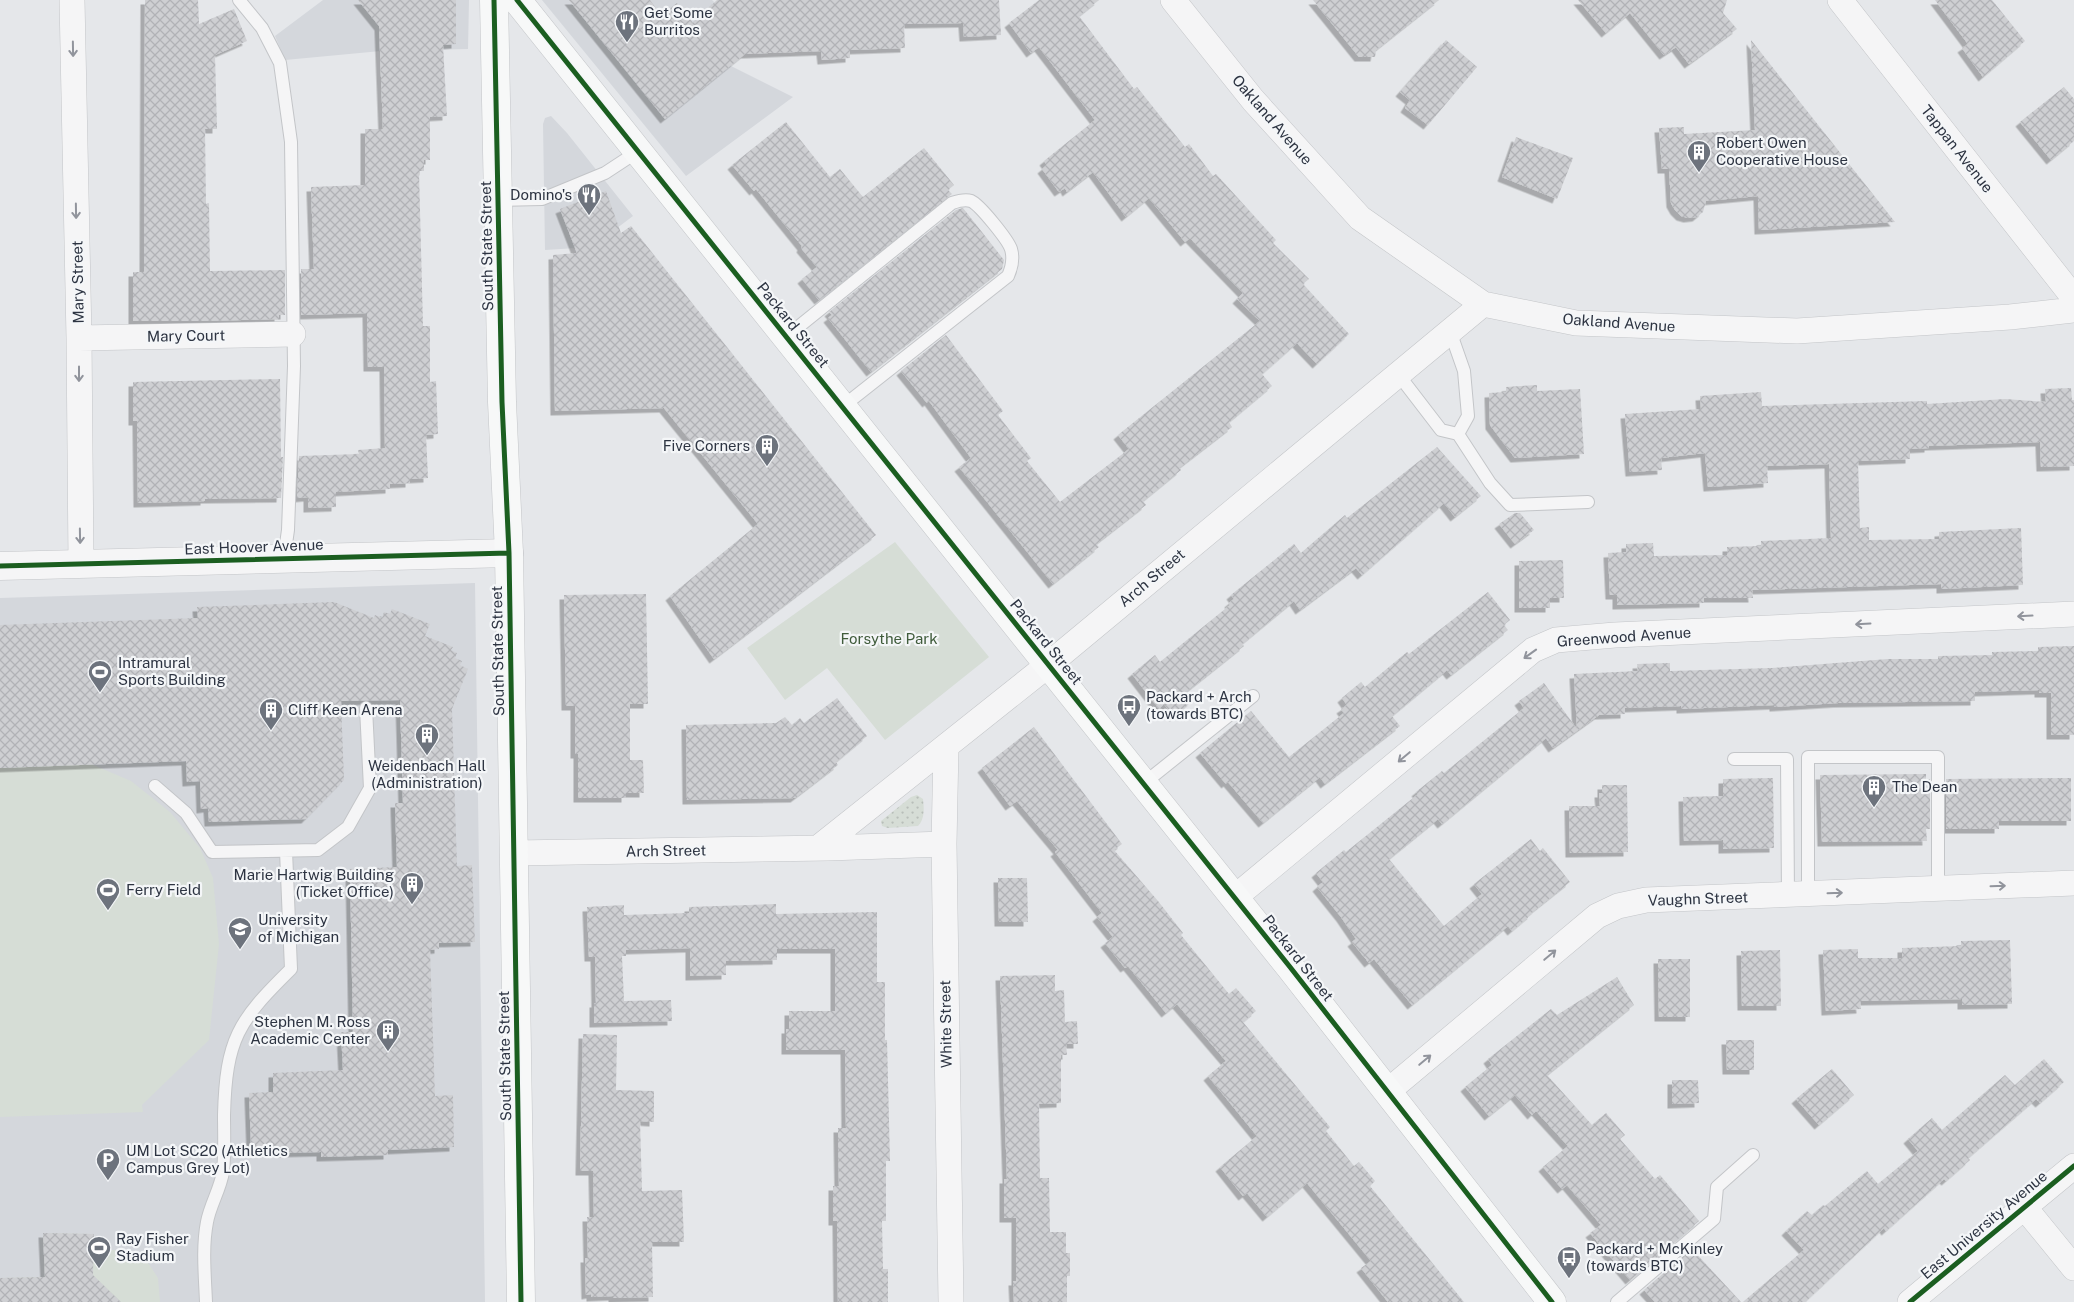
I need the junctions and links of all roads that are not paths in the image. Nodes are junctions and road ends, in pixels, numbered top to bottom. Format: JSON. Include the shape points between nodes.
{"nodes":[{"id":1,"x":72,"y":0,"type":"edge"},
{"id":2,"x":239,"y":0,"type":"edge"},
{"id":3,"x":494,"y":0,"type":"edge"},
{"id":4,"x":517,"y":0,"type":"edge"},
{"id":5,"x":1172,"y":0,"type":"edge"},
{"id":6,"x":1840,"y":0,"type":"edge"},
{"id":7,"x":638,"y":152,"type":"junction"},
{"id":8,"x":498,"y":200,"type":"junction"},
{"id":9,"x":2074,"y":298,"type":"edge"},
{"id":10,"x":1483,"y":304,"type":"junction"},
{"id":11,"x":2074,"y":310,"type":"edge"},
{"id":12,"x":1450,"y":331,"type":"junction"},
{"id":13,"x":293,"y":334,"type":"junction"},
{"id":14,"x":786,"y":336,"type":"junction"},
{"id":15,"x":79,"y":338,"type":"junction"},
{"id":16,"x":1398,"y":374,"type":"junction"},
{"id":17,"x":842,"y":406,"type":"junction"},
{"id":18,"x":1458,"y":434,"type":"junction"},
{"id":19,"x":1588,"y":502,"type":"dead end"},
{"id":20,"x":509,"y":553,"type":"junction"},
{"id":21,"x":284,"y":558,"type":"junction"},
{"id":22,"x":81,"y":563,"type":"junction"},
{"id":23,"x":0,"y":566,"type":"edge"},
{"id":24,"x":2074,"y":614,"type":"edge"},
{"id":25,"x":1048,"y":665,"type":"junction"},
{"id":26,"x":1253,"y":696,"type":"dead end"},
{"id":27,"x":366,"y":708,"type":"dead end"},
{"id":28,"x":946,"y":747,"type":"junction"},
{"id":29,"x":1734,"y":759,"type":"dead end"},
{"id":30,"x":1143,"y":784,"type":"junction"},
{"id":31,"x":155,"y":786,"type":"dead end"},
{"id":32,"x":944,"y":844,"type":"junction"},
{"id":33,"x":818,"y":848,"type":"junction"},
{"id":34,"x":286,"y":850,"type":"junction"},
{"id":35,"x":514,"y":853,"type":"junction"},
{"id":36,"x":2074,"y":883,"type":"edge"},
{"id":37,"x":1938,"y":889,"type":"junction"},
{"id":38,"x":1798,"y":895,"type":"junction"},
{"id":39,"x":1234,"y":898,"type":"junction"},
{"id":40,"x":1388,"y":1090,"type":"junction"},
{"id":41,"x":1753,"y":1155,"type":"dead end"},
{"id":42,"x":2074,"y":1166,"type":"edge"},
{"id":43,"x":2025,"y":1208,"type":"junction"},
{"id":44,"x":2074,"y":1268,"type":"edge"},
{"id":45,"x":206,"y":1302,"type":"edge"},
{"id":46,"x":521,"y":1302,"type":"edge"},
{"id":47,"x":951,"y":1302,"type":"edge"},
{"id":48,"x":1552,"y":1302,"type":"edge"},
{"id":49,"x":1617,"y":1302,"type":"edge"},
{"id":50,"x":1910,"y":1302,"type":"edge"}],
"edges":[{"from":1,"to":15,"type":"street","name":"Mary Street","one_way":true},
{"from":2,"to":13,"type":"lane","via":[[262,28],[280,63],[291,142]]},
{"from":3,"to":8,"type":"main road","name":"South State Street"},
{"from":4,"to":7,"type":"main road","name":"Packard Street"},
{"from":5,"to":10,"type":"street","name":"Oakland Avenue","via":[[1253,100],[1360,218]]},
{"from":6,"to":9,"type":"street","name":"Tappan Avenue"},
{"from":7,"to":8,"type":"lane","via":[[605,173],[542,199]]},
{"from":7,"to":14,"type":"main road","name":"Packard Street"},
{"from":8,"to":20,"type":"main road","name":"South State Street"},
{"from":10,"to":11,"type":"street","name":"Oakland Avenue","via":[[1576,323],[1797,331]]},
{"from":10,"to":12,"type":"street","name":"Arch Street"},
{"from":12,"to":16,"type":"street","name":"Arch Street"},
{"from":12,"to":18,"type":"lane","via":[[1464,371],[1468,416]]},
{"from":13,"to":15,"type":"street","name":"Mary Court"},
{"from":13,"to":21,"type":"lane","via":[[288,530]]},
{"from":14,"to":17,"type":"main road","name":"Packard Street"},
{"from":14,"to":17,"type":"lane","via":[[952,204],[971,201],[983,211],[1011,248],[1013,263],[1008,276]]},
{"from":15,"to":22,"type":"street","name":"Mary Street","one_way":true},
{"from":16,"to":18,"type":"lane","via":[[1442,430]]},
{"from":16,"to":25,"type":"street","name":"Arch Street"},
{"from":17,"to":25,"type":"main road","name":"Packard Street"},
{"from":18,"to":19,"type":"lane","via":[[1490,483],[1510,504]]},
{"from":20,"to":21,"type":"street","name":"East Hoover Avenue"},
{"from":20,"to":35,"type":"main road","name":"South State Street"},
{"from":21,"to":22,"type":"street","name":"East Hoover Avenue"},
{"from":22,"to":23,"type":"street","name":"East Hoover Avenue"},
{"from":24,"to":39,"type":"street","name":"Greenwood Avenue","one_way":true,"via":[[1556,640],[1533,650]]},
{"from":25,"to":28,"type":"street","name":"Arch Street"},
{"from":25,"to":30,"type":"main road","name":"Packard Street"},
{"from":26,"to":30,"type":"lane"},
{"from":27,"to":34,"type":"lane","via":[[370,788],[348,827],[318,850]]},
{"from":28,"to":32,"type":"street","name":"White Street"},
{"from":28,"to":33,"type":"street","name":"Arch Street"},
{"from":29,"to":38,"type":"lane","via":[[1787,759]]},
{"from":30,"to":39,"type":"main road","name":"Packard Street"},
{"from":31,"to":34,"type":"lane","via":[[186,813],[212,852]]},
{"from":32,"to":33,"type":"street","name":"Arch Street"},
{"from":32,"to":47,"type":"street","name":"White Street"},
{"from":33,"to":35,"type":"street","name":"Arch Street"},
{"from":34,"to":45,"type":"lane","via":[[291,969],[244,1020],[231,1050],[225,1091],[223,1170],[220,1189],[207,1221]]},
{"from":35,"to":46,"type":"main road","name":"South State Street"},
{"from":37,"to":36,"type":"street","name":"Vaughn Street","one_way":true},
{"from":38,"to":37,"type":"street","name":"Vaughn Street","one_way":true},
{"from":37,"to":38,"type":"lane","via":[[1938,757],[1808,757]]},
{"from":40,"to":38,"type":"street","name":"Vaughn Street","one_way":true,"via":[[1597,916],[1618,906],[1646,900]]},
{"from":39,"to":40,"type":"main road","name":"Packard Street"},
{"from":40,"to":48,"type":"main road","name":"Packard Street"},
{"from":41,"to":49,"type":"lane","via":[[1717,1187],[1714,1219]]},
{"from":42,"to":43,"type":"street","name":"East University Avenue"},
{"from":43,"to":44,"type":"street"},
{"from":43,"to":50,"type":"street","name":"East University Avenue"}]}
